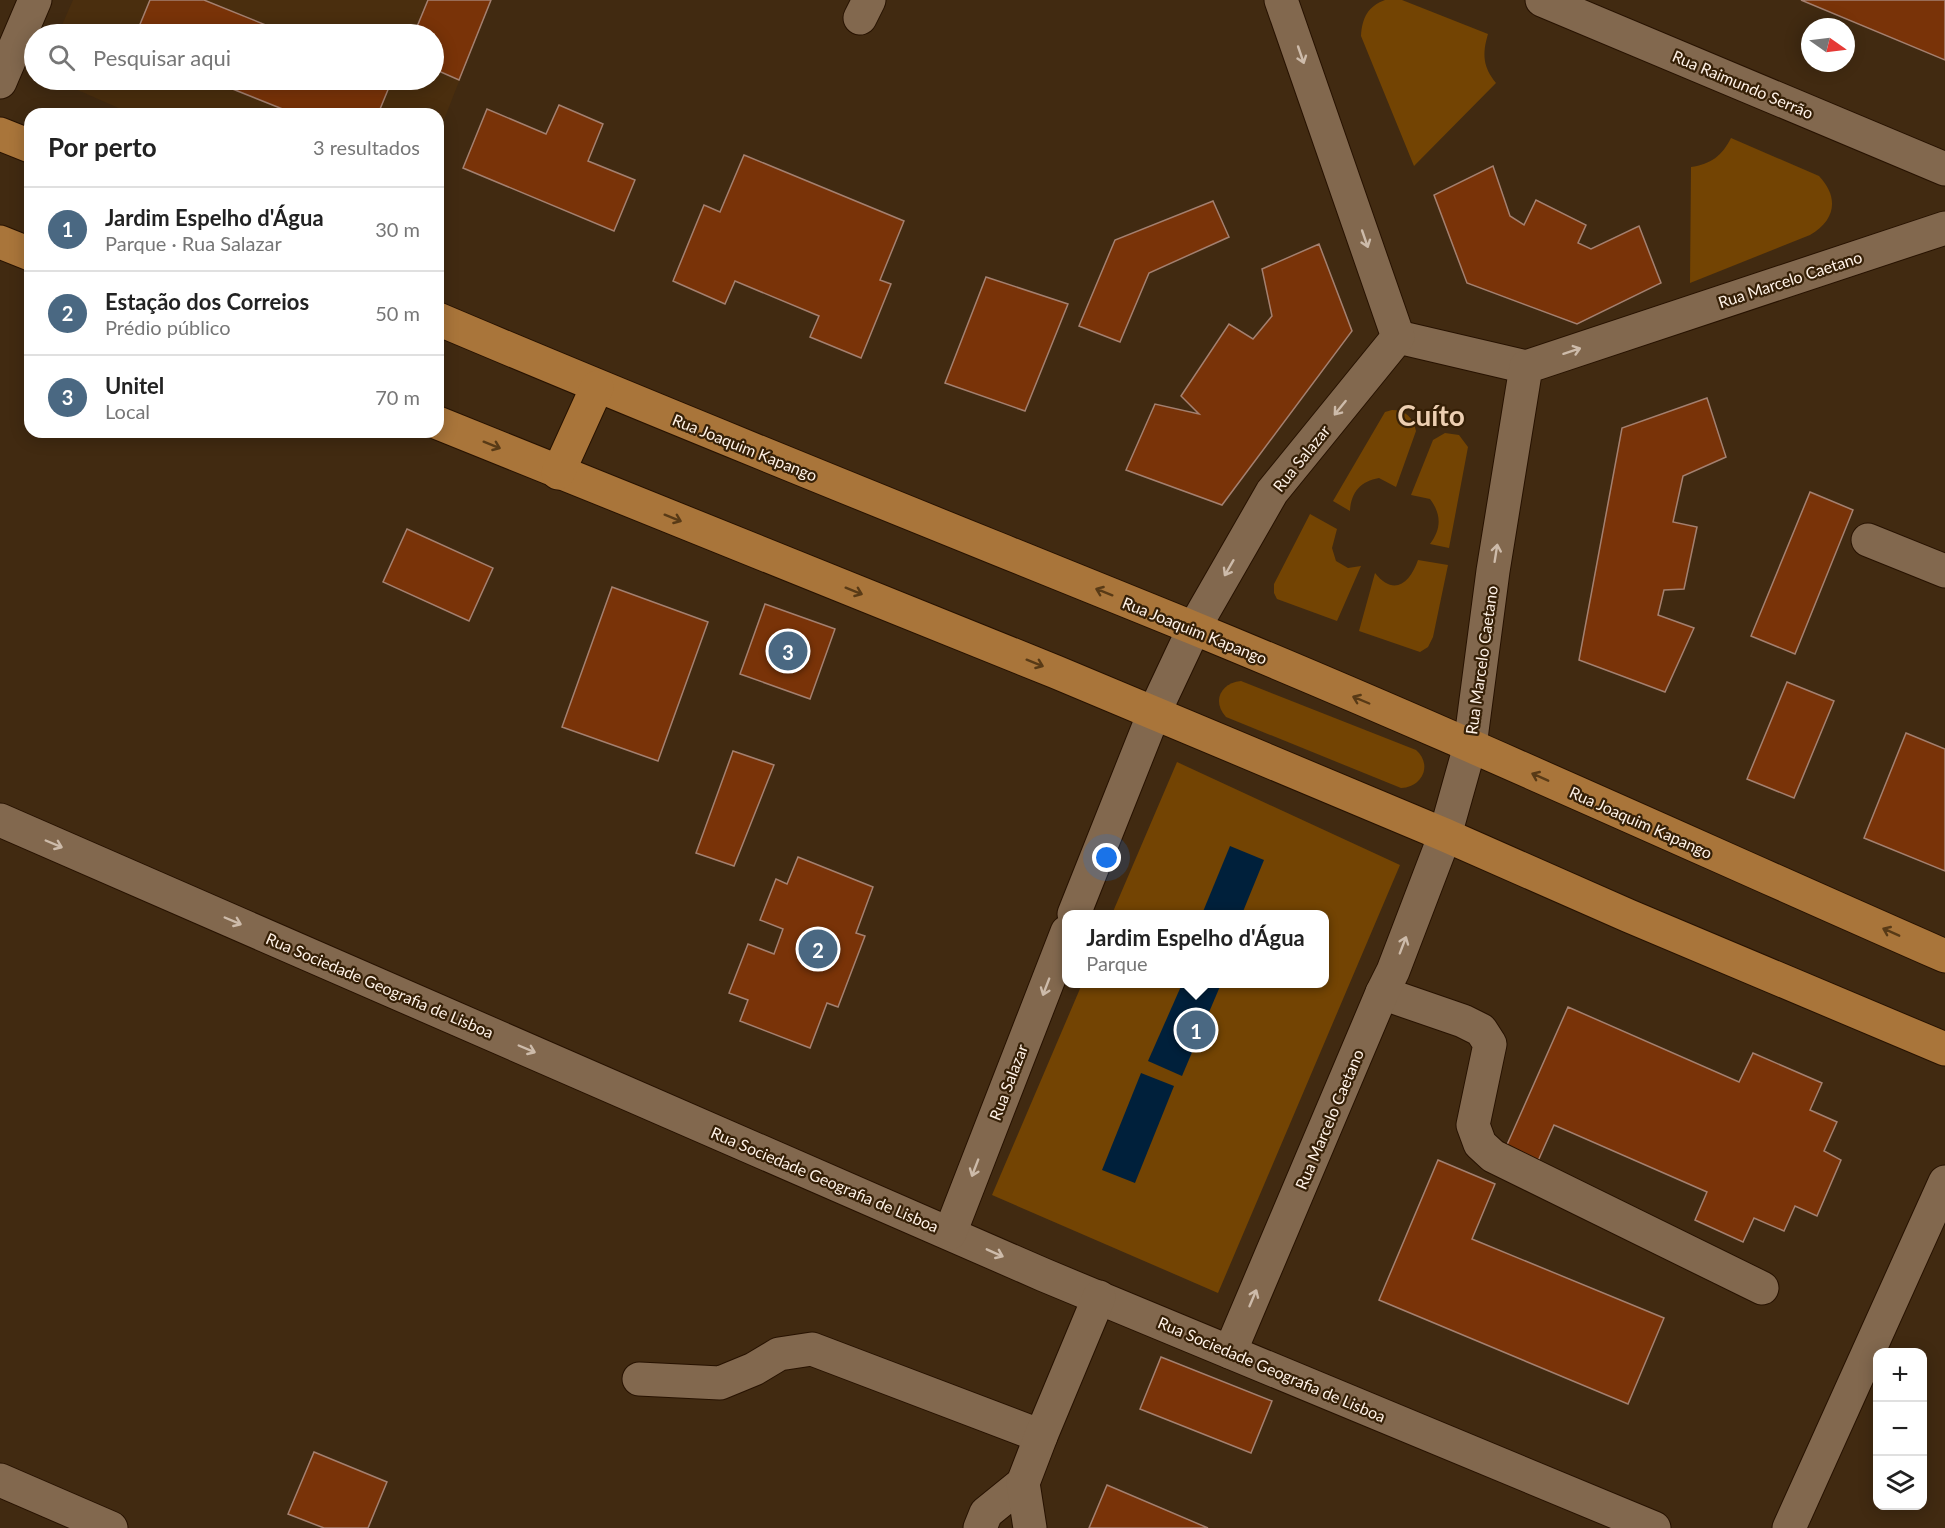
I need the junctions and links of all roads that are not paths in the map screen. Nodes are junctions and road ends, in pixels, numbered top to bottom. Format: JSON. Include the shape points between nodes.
{"nodes":[{"id":1,"x":35,"y":0,"type":"edge"},
{"id":2,"x":1281,"y":0,"type":"edge"},
{"id":3,"x":1542,"y":0,"type":"edge"},
{"id":4,"x":1600,"y":11,"type":"edge"},
{"id":5,"x":25,"y":24,"type":"edge"},
{"id":6,"x":24,"y":26,"type":"edge"},
{"id":7,"x":0,"y":82,"type":"edge"},
{"id":8,"x":0,"y":134,"type":"edge"},
{"id":9,"x":24,"y":144,"type":"edge"},
{"id":10,"x":1945,"y":169,"type":"edge"},
{"id":11,"x":1945,"y":228,"type":"edge"},
{"id":12,"x":0,"y":242,"type":"edge"},
{"id":13,"x":24,"y":252,"type":"edge"},
{"id":14,"x":444,"y":322,"type":"edge"},
{"id":15,"x":1398,"y":337,"type":"junction"},
{"id":16,"x":1526,"y":367,"type":"junction"},
{"id":17,"x":597,"y":387,"type":"junction"},
{"id":18,"x":444,"y":425,"type":"edge"},
{"id":19,"x":558,"y":472,"type":"junction"},
{"id":20,"x":1868,"y":540,"type":"dead end"},
{"id":21,"x":1945,"y":571,"type":"edge"},
{"id":22,"x":1194,"y":628,"type":"junction"},
{"id":23,"x":1154,"y":713,"type":"junction"},
{"id":24,"x":1470,"y":746,"type":"junction"},
{"id":25,"x":0,"y":820,"type":"edge"},
{"id":26,"x":1445,"y":835,"type":"junction"},
{"id":27,"x":1076,"y":910,"type":"edge"},
{"id":28,"x":1062,"y":945,"type":"edge"},
{"id":29,"x":1945,"y":956,"type":"edge"},
{"id":30,"x":1382,"y":993,"type":"junction"},
{"id":31,"x":1945,"y":1049,"type":"edge"},
{"id":32,"x":1945,"y":1182,"type":"edge"},
{"id":33,"x":950,"y":1233,"type":"junction"},
{"id":34,"x":1762,"y":1288,"type":"dead end"},
{"id":35,"x":1099,"y":1297,"type":"junction"},
{"id":36,"x":1230,"y":1352,"type":"junction"},
{"id":37,"x":639,"y":1379,"type":"dead end"},
{"id":38,"x":1041,"y":1436,"type":"junction"},
{"id":39,"x":0,"y":1480,"type":"edge"},
{"id":40,"x":1023,"y":1483,"type":"junction"},
{"id":41,"x":983,"y":1520,"type":"edge"},
{"id":42,"x":111,"y":1528,"type":"edge"},
{"id":43,"x":1030,"y":1528,"type":"edge"},
{"id":44,"x":1654,"y":1528,"type":"edge"},
{"id":45,"x":1789,"y":1528,"type":"edge"}],
"edges":[{"from":1,"to":5,"type":"street"},
{"from":2,"to":15,"type":"street","one_way":true},
{"from":3,"to":4,"type":"street","name":"Rua Raimundo Serrão"},
{"from":4,"to":10,"type":"street","name":"Rua Raimundo Serrão"},
{"from":6,"to":7,"type":"street"},
{"from":8,"to":9,"type":"main road"},
{"from":16,"to":11,"type":"street","name":"Rua Marcelo Caetano","one_way":true},
{"from":12,"to":13,"type":"main road"},
{"from":14,"to":17,"type":"main road","name":"Rua Joaquim Kapango"},
{"from":15,"to":16,"type":"street"},
{"from":15,"to":22,"type":"street","name":"Rua Salazar","one_way":true,"via":[[1272,492]]},
{"from":24,"to":16,"type":"street","name":"Rua Marcelo Caetano","one_way":true},
{"from":17,"to":19,"type":"main road"},
{"from":22,"to":17,"type":"main road","name":"Rua Joaquim Kapango","one_way":true},
{"from":18,"to":19,"type":"main road","one_way":true},
{"from":19,"to":23,"type":"main road","one_way":true},
{"from":20,"to":21,"type":"street"},
{"from":22,"to":23,"type":"street","name":"Rua Salazar"},
{"from":24,"to":22,"type":"main road","name":"Rua Joaquim Kapango","one_way":true},
{"from":23,"to":26,"type":"main road"},
{"from":23,"to":27,"type":"street","name":"Rua Salazar"},
{"from":24,"to":26,"type":"street","name":"Rua Marcelo Caetano"},
{"from":29,"to":24,"type":"main road","name":"Rua Joaquim Kapango","one_way":true},
{"from":25,"to":33,"type":"street","name":"Rua Sociedade Geografia de Lisboa","one_way":true},
{"from":30,"to":26,"type":"street","name":"Rua Marcelo Caetano","one_way":true},
{"from":26,"to":31,"type":"main road"},
{"from":28,"to":33,"type":"street","name":"Rua Salazar","one_way":true},
{"from":30,"to":34,"type":"street","via":[[1481,1030],[1490,1044],[1473,1125],[1480,1144],[1493,1156]]},
{"from":36,"to":30,"type":"street","name":"Rua Marcelo Caetano","one_way":true},
{"from":32,"to":45,"type":"street"},
{"from":33,"to":35,"type":"street","name":"Rua Sociedade Geografia de Lisboa","one_way":true},
{"from":35,"to":36,"type":"street","name":"Rua Sociedade Geografia de Lisboa"},
{"from":35,"to":38,"type":"street"},
{"from":36,"to":44,"type":"street","name":"Rua Sociedade Geografia de Lisboa"},
{"from":37,"to":38,"type":"street","via":[[720,1383],[779,1354],[812,1349]]},
{"from":38,"to":40,"type":"street"},
{"from":39,"to":42,"type":"street"},
{"from":40,"to":41,"type":"street"},
{"from":40,"to":43,"type":"street"}]}
